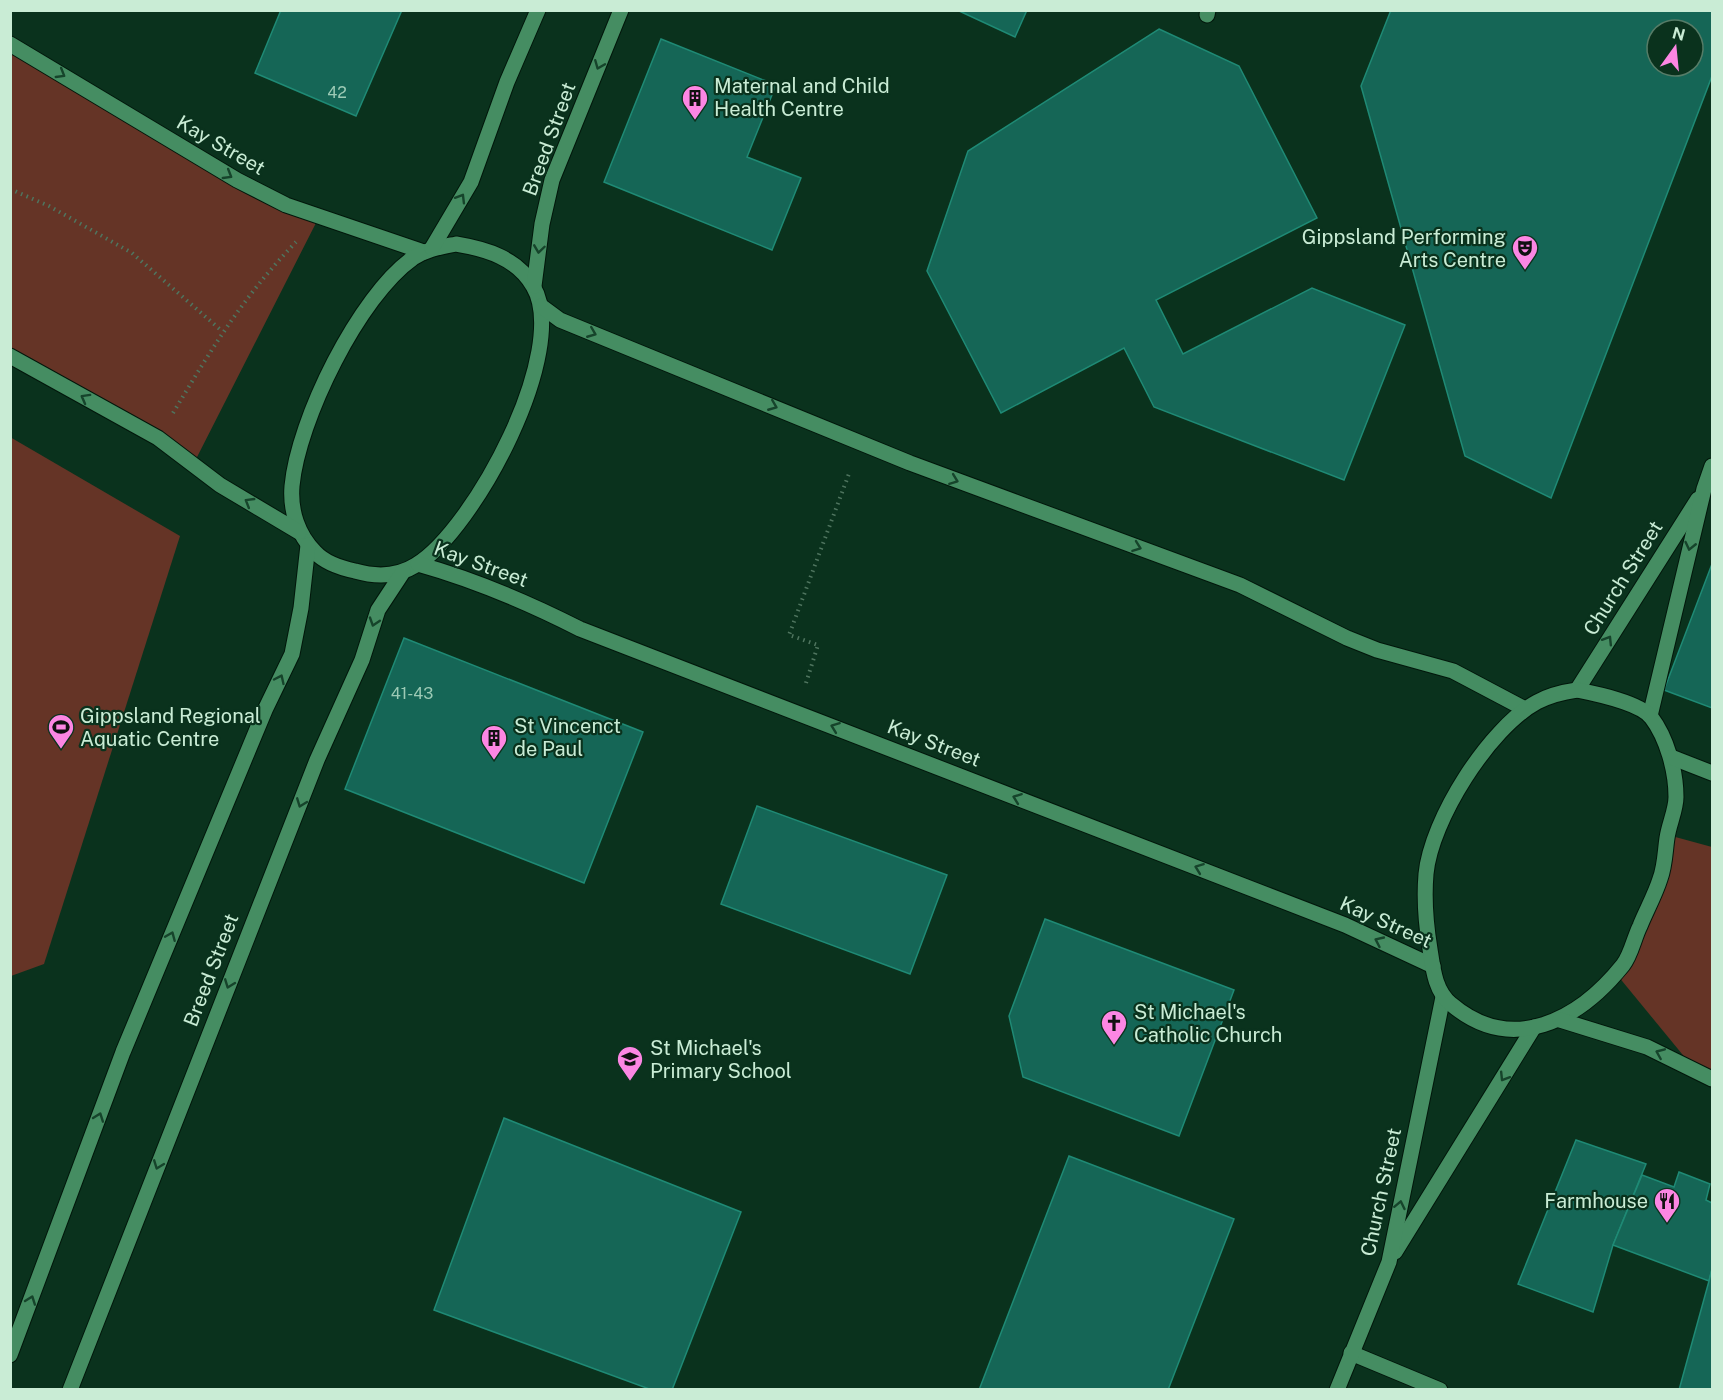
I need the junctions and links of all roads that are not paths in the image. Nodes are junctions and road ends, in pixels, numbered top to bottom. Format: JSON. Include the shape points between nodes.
{"nodes":[{"id":1,"x":538,"y":10,"type":"edge"},
{"id":2,"x":621,"y":10,"type":"edge"},
{"id":3,"x":10,"y":44,"type":"edge"},
{"id":4,"x":428,"y":250,"type":"junction"},
{"id":5,"x":534,"y":286,"type":"junction"},
{"id":6,"x":541,"y":306,"type":"junction"},
{"id":7,"x":10,"y":356,"type":"edge"},
{"id":8,"x":1713,"y":466,"type":"edge"},
{"id":9,"x":1704,"y":489,"type":"junction"},
{"id":10,"x":299,"y":532,"type":"junction"},
{"id":11,"x":308,"y":546,"type":"junction"},
{"id":12,"x":418,"y":564,"type":"junction"},
{"id":13,"x":403,"y":572,"type":"junction"},
{"id":14,"x":1577,"y":690,"type":"junction"},
{"id":15,"x":1525,"y":710,"type":"junction"},
{"id":16,"x":1650,"y":716,"type":"junction"},
{"id":17,"x":1671,"y":757,"type":"junction"},
{"id":18,"x":1713,"y":773,"type":"edge"},
{"id":19,"x":1432,"y":966,"type":"junction"},
{"id":20,"x":1443,"y":997,"type":"junction"},
{"id":21,"x":1560,"y":1020,"type":"junction"},
{"id":22,"x":1534,"y":1027,"type":"junction"},
{"id":23,"x":1713,"y":1079,"type":"edge"},
{"id":24,"x":1389,"y":1262,"type":"junction"},
{"id":25,"x":1351,"y":1353,"type":"junction"},
{"id":26,"x":10,"y":1355,"type":"edge"},
{"id":27,"x":70,"y":1389,"type":"edge"},
{"id":28,"x":1337,"y":1389,"type":"edge"},
{"id":29,"x":1440,"y":1389,"type":"edge"}],
"edges":[{"from":4,"to":1,"type":"street","one_way":true,"via":[[471,182]]},
{"from":2,"to":5,"type":"street","name":"Breed Street","one_way":true,"via":[[552,180]]},
{"from":3,"to":4,"type":"street","name":"Kay Street","one_way":true,"via":[[237,180],[319,217]]},
{"from":4,"to":5,"type":"street","via":[[456,244],[483,248],[506,259]]},
{"from":4,"to":10,"type":"street","via":[[392,276],[372,299],[327,380],[309,422],[292,487]]},
{"from":5,"to":6,"type":"street"},
{"from":6,"to":12,"type":"street","via":[[533,378],[499,461],[447,538]]},
{"from":6,"to":15,"type":"street","one_way":true,"via":[[560,320],[910,463],[1240,585],[1347,638],[1453,671]]},
{"from":10,"to":7,"type":"street","one_way":true,"via":[[220,485],[158,438]]},
{"from":8,"to":9,"type":"street","name":"Church Street"},
{"from":14,"to":9,"type":"street","name":"Church Street","one_way":true},
{"from":9,"to":16,"type":"street","name":"Church Street","one_way":true},
{"from":10,"to":11,"type":"street"},
{"from":11,"to":13,"type":"street","via":[[318,556],[343,568],[370,575]]},
{"from":26,"to":11,"type":"street","one_way":true,"via":[[123,1052],[291,654]]},
{"from":12,"to":13,"type":"street"},
{"from":19,"to":12,"type":"street","name":"Kay Street","one_way":true,"via":[[1345,926],[580,629],[502,592]]},
{"from":13,"to":27,"type":"street","name":"Breed Street","one_way":true,"via":[[378,610],[362,660],[317,760]]},
{"from":14,"to":15,"type":"street","via":[[1555,694]]},
{"from":14,"to":16,"type":"street","via":[[1616,698]]},
{"from":15,"to":19,"type":"street","via":[[1494,738],[1474,764],[1434,843],[1426,873]]},
{"from":16,"to":17,"type":"street"},
{"from":17,"to":18,"type":"street"},
{"from":17,"to":21,"type":"street","via":[[1676,798],[1661,878],[1624,964]]},
{"from":19,"to":20,"type":"street"},
{"from":20,"to":22,"type":"street","via":[[1483,1025],[1518,1031]]},
{"from":24,"to":20,"type":"street","name":"Church Street","one_way":true},
{"from":21,"to":22,"type":"street"},
{"from":23,"to":21,"type":"street","one_way":true,"via":[[1647,1047]]},
{"from":22,"to":24,"type":"street","one_way":true},
{"from":24,"to":25,"type":"street","name":"Church Street"},
{"from":25,"to":28,"type":"street","name":"Church Street"},
{"from":25,"to":29,"type":"street"}]}
